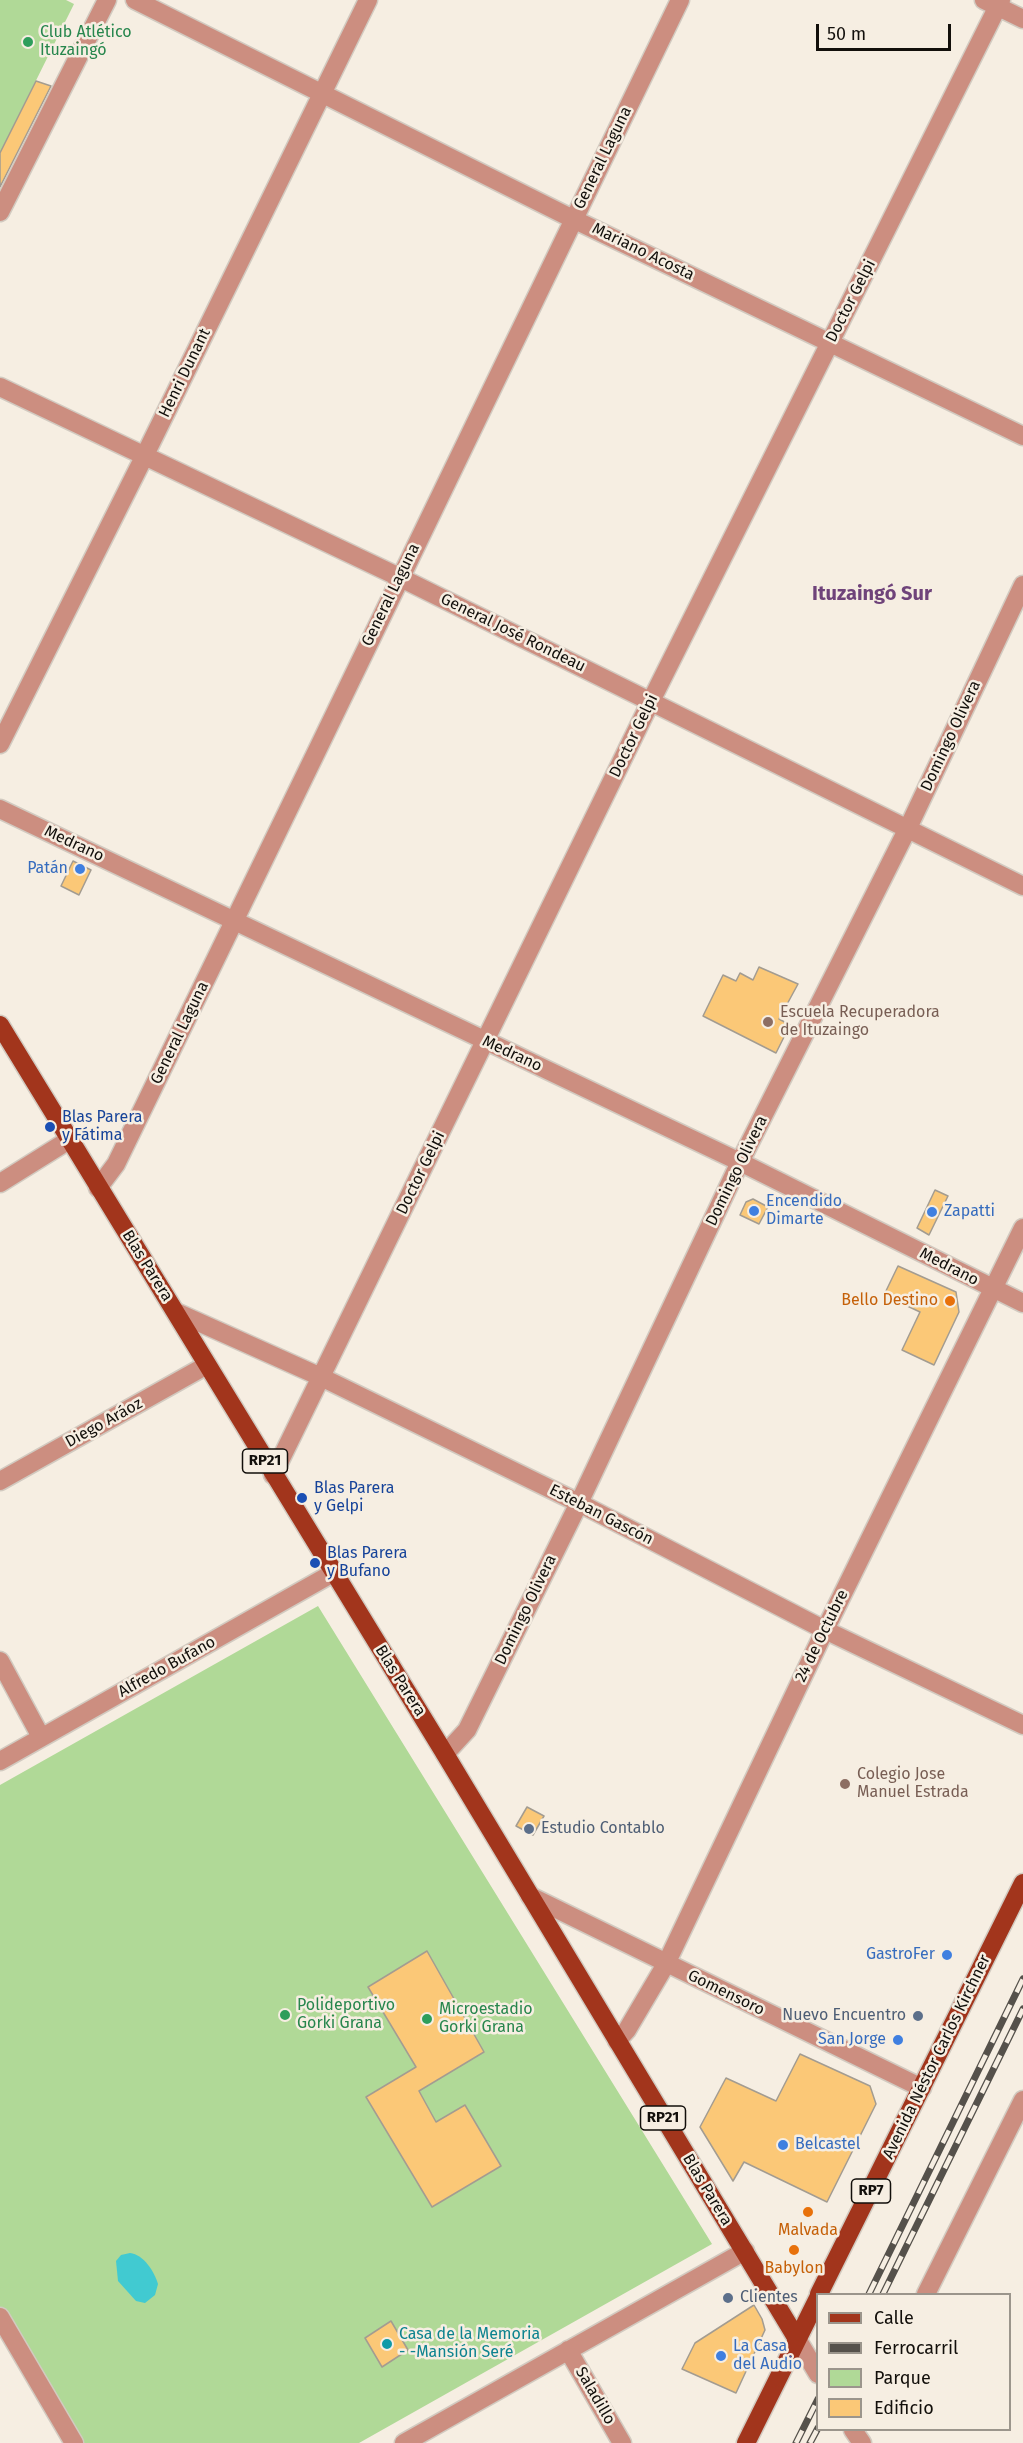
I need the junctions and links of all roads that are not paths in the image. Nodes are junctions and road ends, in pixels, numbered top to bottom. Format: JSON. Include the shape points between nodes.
{"nodes":[{"id":1,"x":107,"y":0,"type":"edge"},
{"id":2,"x":135,"y":0,"type":"edge"},
{"id":3,"x":368,"y":0,"type":"edge"},
{"id":4,"x":680,"y":0,"type":"edge"},
{"id":5,"x":994,"y":2,"type":"edge"},
{"id":6,"x":1023,"y":19,"type":"edge"},
{"id":7,"x":320,"y":94,"type":"junction"},
{"id":8,"x":0,"y":212,"type":"edge"},
{"id":9,"x":573,"y":219,"type":"junction"},
{"id":10,"x":830,"y":342,"type":"junction"},
{"id":11,"x":0,"y":387,"type":"edge"},
{"id":12,"x":1023,"y":436,"type":"edge"},
{"id":13,"x":145,"y":455,"type":"junction"},
{"id":14,"x":399,"y":578,"type":"junction"},
{"id":15,"x":1023,"y":585,"type":"edge"},
{"id":16,"x":651,"y":701,"type":"junction"},
{"id":17,"x":0,"y":744,"type":"edge"},
{"id":18,"x":0,"y":809,"type":"edge"},
{"id":19,"x":908,"y":828,"type":"junction"},
{"id":20,"x":1023,"y":886,"type":"edge"},
{"id":21,"x":236,"y":920,"type":"junction"},
{"id":22,"x":0,"y":1025,"type":"edge"},
{"id":23,"x":486,"y":1042,"type":"junction"},
{"id":24,"x":69,"y":1140,"type":"junction"},
{"id":25,"x":740,"y":1162,"type":"junction"},
{"id":26,"x":0,"y":1183,"type":"edge"},
{"id":27,"x":98,"y":1188,"type":"junction"},
{"id":28,"x":1023,"y":1228,"type":"edge"},
{"id":29,"x":993,"y":1288,"type":"junction"},
{"id":30,"x":1023,"y":1303,"type":"edge"},
{"id":31,"x":176,"y":1312,"type":"junction"},
{"id":32,"x":207,"y":1365,"type":"junction"},
{"id":33,"x":321,"y":1377,"type":"junction"},
{"id":34,"x":273,"y":1475,"type":"junction"},
{"id":35,"x":0,"y":1481,"type":"edge"},
{"id":36,"x":579,"y":1503,"type":"junction"},
{"id":37,"x":333,"y":1573,"type":"junction"},
{"id":38,"x":825,"y":1630,"type":"junction"},
{"id":39,"x":0,"y":1661,"type":"edge"},
{"id":40,"x":1023,"y":1725,"type":"edge"},
{"id":41,"x":41,"y":1737,"type":"junction"},
{"id":42,"x":445,"y":1754,"type":"junction"},
{"id":43,"x":0,"y":1761,"type":"edge"},
{"id":44,"x":1023,"y":1883,"type":"edge"},
{"id":45,"x":530,"y":1896,"type":"junction"},
{"id":46,"x":666,"y":1964,"type":"junction"},
{"id":47,"x":617,"y":2041,"type":"junction"},
{"id":48,"x":922,"y":2088,"type":"junction"},
{"id":49,"x":1023,"y":2100,"type":"edge"},
{"id":50,"x":1017,"y":2128,"type":"edge"},
{"id":51,"x":745,"y":2251,"type":"junction"},
{"id":52,"x":820,"y":2293,"type":"edge"},
{"id":53,"x":927,"y":2293,"type":"edge"},
{"id":54,"x":816,"y":2300,"type":"edge"},
{"id":55,"x":0,"y":2317,"type":"edge"},
{"id":56,"x":797,"y":2339,"type":"junction"},
{"id":57,"x":568,"y":2350,"type":"junction"},
{"id":58,"x":816,"y":2371,"type":"edge"},
{"id":59,"x":74,"y":2443,"type":"edge"},
{"id":60,"x":404,"y":2443,"type":"edge"},
{"id":61,"x":622,"y":2443,"type":"edge"},
{"id":62,"x":746,"y":2443,"type":"edge"}],
"edges":[{"from":1,"to":8,"type":"street"},
{"from":2,"to":7,"type":"street","name":"Mariano Acosta"},
{"from":3,"to":7,"type":"street","name":"Henri Dunant"},
{"from":4,"to":9,"type":"street","name":"General Laguna"},
{"from":5,"to":6,"type":"street"},
{"from":5,"to":10,"type":"street","name":"Doctor Gelpi"},
{"from":7,"to":9,"type":"street","name":"Mariano Acosta"},
{"from":7,"to":13,"type":"street","name":"Henri Dunant"},
{"from":9,"to":10,"type":"street","name":"Mariano Acosta"},
{"from":9,"to":14,"type":"street","name":"General Laguna"},
{"from":10,"to":12,"type":"street","name":"Mariano Acosta"},
{"from":10,"to":16,"type":"street","name":"Doctor Gelpi"},
{"from":11,"to":13,"type":"street","name":"General José Rondeau"},
{"from":13,"to":14,"type":"street","name":"General José Rondeau"},
{"from":13,"to":17,"type":"street","name":"Henri Dunant"},
{"from":14,"to":16,"type":"street","name":"General José Rondeau"},
{"from":14,"to":21,"type":"street","name":"General Laguna"},
{"from":15,"to":19,"type":"street","name":"Domingo Olivera"},
{"from":16,"to":19,"type":"street","name":"General José Rondeau"},
{"from":16,"to":23,"type":"street","name":"Doctor Gelpi"},
{"from":18,"to":21,"type":"street","name":"Medrano"},
{"from":19,"to":20,"type":"street","name":"General José Rondeau"},
{"from":19,"to":25,"type":"street","name":"Domingo Olivera"},
{"from":21,"to":23,"type":"street","name":"Medrano"},
{"from":21,"to":27,"type":"street","name":"General Laguna","via":[[116,1164]]},
{"from":22,"to":24,"type":"main road","name":"Blas Parera","number":"RP21"},
{"from":23,"to":25,"type":"street","name":"Medrano"},
{"from":23,"to":33,"type":"street","name":"Doctor Gelpi"},
{"from":24,"to":26,"type":"street"},
{"from":24,"to":27,"type":"main road","name":"Blas Parera","number":"RP21"},
{"from":25,"to":29,"type":"street","name":"Medrano"},
{"from":25,"to":36,"type":"street","name":"Domingo Olivera"},
{"from":27,"to":31,"type":"main road","name":"Blas Parera","number":"RP21"},
{"from":28,"to":29,"type":"street","name":"24 de Octubre"},
{"from":29,"to":30,"type":"street","name":"Medrano"},
{"from":29,"to":38,"type":"street","name":"24 de Octubre"},
{"from":31,"to":32,"type":"main road","name":"Blas Parera","number":"RP21"},
{"from":31,"to":33,"type":"street","name":"Esteban Gascón"},
{"from":32,"to":34,"type":"main road","name":"Blas Parera","number":"RP21"},
{"from":32,"to":35,"type":"street","name":"Diego Aráoz"},
{"from":33,"to":34,"type":"street","name":"Doctor Gelpi"},
{"from":33,"to":36,"type":"street","name":"Esteban Gascón"},
{"from":34,"to":37,"type":"main road","name":"Blas Parera","number":"RP21"},
{"from":36,"to":38,"type":"street","name":"Esteban Gascón"},
{"from":36,"to":42,"type":"street","name":"Domingo Olivera","via":[[467,1730]]},
{"from":37,"to":41,"type":"street","name":"Alfredo Bufano"},
{"from":37,"to":42,"type":"main road","name":"Blas Parera","number":"RP21"},
{"from":38,"to":40,"type":"street","name":"Esteban Gascón"},
{"from":38,"to":46,"type":"street","name":"24 de Octubre"},
{"from":39,"to":41,"type":"street"},
{"from":41,"to":43,"type":"street","name":"Alfredo Bufano"},
{"from":42,"to":45,"type":"main road","name":"Blas Parera","number":"RP21"},
{"from":44,"to":48,"type":"main road","name":"Avenida Néstor Carlos Kirchner","number":"RP7"},
{"from":45,"to":46,"type":"street","name":"Gomensoro"},
{"from":45,"to":47,"type":"main road","name":"Blas Parera","number":"RP21"},
{"from":46,"to":47,"type":"street","name":"24 de Octubre"},
{"from":46,"to":48,"type":"street","name":"Gomensoro"},
{"from":47,"to":51,"type":"main road","name":"Blas Parera","number":"RP21"},
{"from":48,"to":52,"type":"main road","name":"Avenida Néstor Carlos Kirchner","number":"RP7"},
{"from":49,"to":50,"type":"street"},
{"from":50,"to":53,"type":"street"},
{"from":51,"to":56,"type":"main road","name":"Blas Parera","number":"RP21"},
{"from":51,"to":57,"type":"street"},
{"from":54,"to":56,"type":"main road","name":"Avenida Néstor Carlos Kirchner","number":"RP7"},
{"from":55,"to":59,"type":"street"},
{"from":56,"to":58,"type":"street"},
{"from":56,"to":62,"type":"main road","number":"RP7"},
{"from":57,"to":60,"type":"street"},
{"from":57,"to":61,"type":"street","name":"Saladillo"}]}
